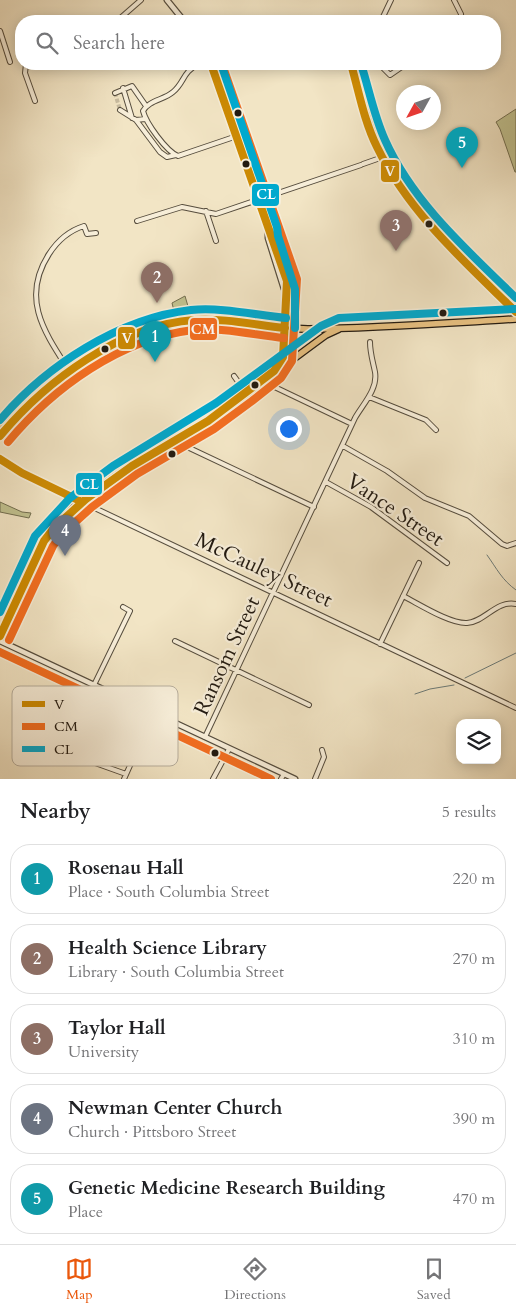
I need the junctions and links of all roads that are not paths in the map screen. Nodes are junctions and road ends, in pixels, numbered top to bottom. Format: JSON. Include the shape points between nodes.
{"nodes":[{"id":1,"x":142,"y":0,"type":"edge"},
{"id":2,"x":167,"y":0,"type":"edge"},
{"id":3,"x":391,"y":0,"type":"edge"},
{"id":4,"x":454,"y":0,"type":"edge"},
{"id":5,"x":460,"y":14,"type":"dead end"},
{"id":6,"x":124,"y":15,"type":"edge"},
{"id":7,"x":179,"y":15,"type":"edge"},
{"id":8,"x":384,"y":15,"type":"edge"},
{"id":9,"x":0,"y":31,"type":"edge"},
{"id":10,"x":10,"y":62,"type":"dead end"},
{"id":11,"x":25,"y":70,"type":"edge"},
{"id":12,"x":190,"y":70,"type":"edge"},
{"id":13,"x":213,"y":70,"type":"edge"},
{"id":14,"x":352,"y":70,"type":"edge"},
{"id":15,"x":385,"y":70,"type":"edge"},
{"id":16,"x":397,"y":70,"type":"edge"},
{"id":17,"x":122,"y":88,"type":"junction"},
{"id":18,"x":115,"y":93,"type":"dead end"},
{"id":19,"x":35,"y":100,"type":"dead end"},
{"id":20,"x":146,"y":106,"type":"junction"},
{"id":21,"x":120,"y":110,"type":"tunnel mouth"},
{"id":22,"x":134,"y":119,"type":"junction"},
{"id":23,"x":145,"y":119,"type":"junction"},
{"id":24,"x":237,"y":136,"type":"junction"},
{"id":25,"x":176,"y":155,"type":"junction"},
{"id":26,"x":383,"y":157,"type":"junction"},
{"id":27,"x":258,"y":199,"type":"junction"},
{"id":28,"x":206,"y":211,"type":"junction"},
{"id":29,"x":138,"y":221,"type":"dead end"},
{"id":30,"x":96,"y":233,"type":"dead end"},
{"id":31,"x":216,"y":241,"type":"dead end"},
{"id":32,"x":516,"y":312,"type":"edge"},
{"id":33,"x":516,"y":319,"type":"edge"},
{"id":34,"x":284,"y":328,"type":"junction"},
{"id":35,"x":340,"y":328,"type":"junction"},
{"id":36,"x":370,"y":342,"type":"dead end"},
{"id":37,"x":70,"y":372,"type":"junction"},
{"id":38,"x":270,"y":375,"type":"junction"},
{"id":39,"x":234,"y":376,"type":"dead end"},
{"id":40,"x":262,"y":381,"type":"junction"},
{"id":41,"x":246,"y":393,"type":"junction"},
{"id":42,"x":369,"y":397,"type":"junction"},
{"id":43,"x":16,"y":416,"type":"junction"},
{"id":44,"x":352,"y":424,"type":"junction"},
{"id":45,"x":0,"y":426,"type":"edge"},
{"id":46,"x":436,"y":430,"type":"dead end"},
{"id":47,"x":0,"y":436,"type":"edge"},
{"id":48,"x":177,"y":440,"type":"junction"},
{"id":49,"x":343,"y":446,"type":"junction"},
{"id":50,"x":0,"y":459,"type":"edge"},
{"id":51,"x":326,"y":482,"type":"junction"},
{"id":52,"x":82,"y":502,"type":"junction"},
{"id":53,"x":314,"y":507,"type":"junction"},
{"id":54,"x":516,"y":543,"type":"edge"},
{"id":55,"x":419,"y":563,"type":"dead end"},
{"id":56,"x":447,"y":564,"type":"dead end"},
{"id":57,"x":274,"y":593,"type":"junction"},
{"id":58,"x":403,"y":596,"type":"junction"},
{"id":59,"x":516,"y":604,"type":"edge"},
{"id":60,"x":124,"y":607,"type":"dead end"},
{"id":61,"x":0,"y":636,"type":"edge"},
{"id":62,"x":0,"y":641,"type":"edge"},
{"id":63,"x":175,"y":641,"type":"dead end"},
{"id":64,"x":380,"y":644,"type":"junction"},
{"id":65,"x":236,"y":670,"type":"junction"},
{"id":66,"x":94,"y":685,"type":"joint"},
{"id":67,"x":308,"y":705,"type":"dead end"},
{"id":68,"x":516,"y":708,"type":"edge"},
{"id":69,"x":178,"y":725,"type":"edge"},
{"id":70,"x":205,"y":738,"type":"junction"},
{"id":71,"x":229,"y":749,"type":"junction"},
{"id":72,"x":322,"y":750,"type":"dead end"},
{"id":73,"x":102,"y":766,"type":"edge"},
{"id":74,"x":130,"y":766,"type":"edge"},
{"id":75,"x":126,"y":774,"type":"junction"},
{"id":76,"x":282,"y":776,"type":"edge"},
{"id":77,"x":124,"y":779,"type":"edge"},
{"id":78,"x":213,"y":779,"type":"edge"},
{"id":79,"x":295,"y":779,"type":"edge"},
{"id":80,"x":315,"y":779,"type":"edge"}],
"edges":[{"from":1,"to":6,"type":"street"},
{"from":2,"to":7,"type":"street"},
{"from":3,"to":8,"type":"street"},
{"from":4,"to":5,"type":"street"},
{"from":9,"to":10,"type":"street"},
{"from":11,"to":19,"type":"street"},
{"from":12,"to":20,"type":"street","via":[[171,93]]},
{"from":13,"to":24,"type":"street"},
{"from":14,"to":26,"type":"street"},
{"from":15,"to":16,"type":"street","via":[[390,75]]},
{"from":17,"to":18,"type":"street"},
{"from":17,"to":20,"type":"street","via":[[134,87]]},
{"from":17,"to":22,"type":"street"},
{"from":20,"to":23,"type":"street","via":[[143,111]]},
{"from":21,"to":22,"type":"street"},
{"from":22,"to":23,"type":"street"},
{"from":22,"to":25,"type":"street","via":[[160,152],[171,157]]},
{"from":23,"to":25,"type":"street"},
{"from":24,"to":25,"type":"street","via":[[182,156]]},
{"from":24,"to":27,"type":"street"},
{"from":26,"to":27,"type":"street"},
{"from":26,"to":32,"type":"street","via":[[419,214]]},
{"from":27,"to":28,"type":"street","via":[[216,214]]},
{"from":27,"to":34,"type":"street","via":[[287,281]]},
{"from":28,"to":29,"type":"street","via":[[182,207]]},
{"from":28,"to":31,"type":"street"},
{"from":30,"to":37,"type":"street","via":[[87,234],[84,226],[64,236],[45,260],[36,284],[36,308],[40,321]]},
{"from":33,"to":35,"type":"main road"},
{"from":34,"to":35,"type":"main road"},
{"from":34,"to":37,"type":"main road","via":[[212,320],[172,323],[123,340]]},
{"from":34,"to":38,"type":"main road","via":[[283,357]]},
{"from":35,"to":38,"type":"main road"},
{"from":36,"to":42,"type":"street","name":"Ransom Street","via":[[376,376]]},
{"from":37,"to":43,"type":"main road","via":[[40,393]]},
{"from":38,"to":40,"type":"main road"},
{"from":39,"to":41,"type":"street"},
{"from":40,"to":41,"type":"main road"},
{"from":40,"to":44,"type":"street"},
{"from":41,"to":48,"type":"main road"},
{"from":42,"to":44,"type":"street","name":"Ransom Street"},
{"from":42,"to":46,"type":"street","via":[[426,420]]},
{"from":43,"to":45,"type":"main road"},
{"from":43,"to":47,"type":"main road"},
{"from":44,"to":49,"type":"street","name":"Ransom Street"},
{"from":48,"to":52,"type":"main road","via":[[124,471]]},
{"from":48,"to":53,"type":"street"},
{"from":49,"to":51,"type":"street","name":"Ransom Street"},
{"from":49,"to":54,"type":"street","via":[[388,471],[425,498],[468,516],[502,544]]},
{"from":50,"to":52,"type":"main road","name":"McCauley Street"},
{"from":51,"to":53,"type":"street","name":"Ransom Street"},
{"from":51,"to":56,"type":"street","name":"Vance Street","via":[[371,507]]},
{"from":52,"to":57,"type":"street","name":"McCauley Street"},
{"from":52,"to":61,"type":"main road","via":[[44,541]]},
{"from":53,"to":57,"type":"street","name":"Ransom Street"},
{"from":55,"to":58,"type":"street"},
{"from":57,"to":64,"type":"street","name":"McCauley Street"},
{"from":57,"to":65,"type":"street","name":"Ransom Street"},
{"from":58,"to":59,"type":"street","via":[[462,624],[474,622],[505,604]]},
{"from":58,"to":64,"type":"street"},
{"from":60,"to":66,"type":"street","via":[[130,611]]},
{"from":62,"to":66,"type":"street"},
{"from":63,"to":65,"type":"street"},
{"from":64,"to":68,"type":"street","name":"McCauley Street"},
{"from":65,"to":67,"type":"street"},
{"from":65,"to":70,"type":"street","name":"Ransom Street"},
{"from":69,"to":70,"type":"street"},
{"from":70,"to":71,"type":"street"},
{"from":71,"to":76,"type":"street"},
{"from":71,"to":78,"type":"street"},
{"from":72,"to":80,"type":"street","via":[[324,758]]},
{"from":73,"to":75,"type":"street"},
{"from":74,"to":75,"type":"street"},
{"from":75,"to":77,"type":"street"},
{"from":76,"to":79,"type":"street"}]}
